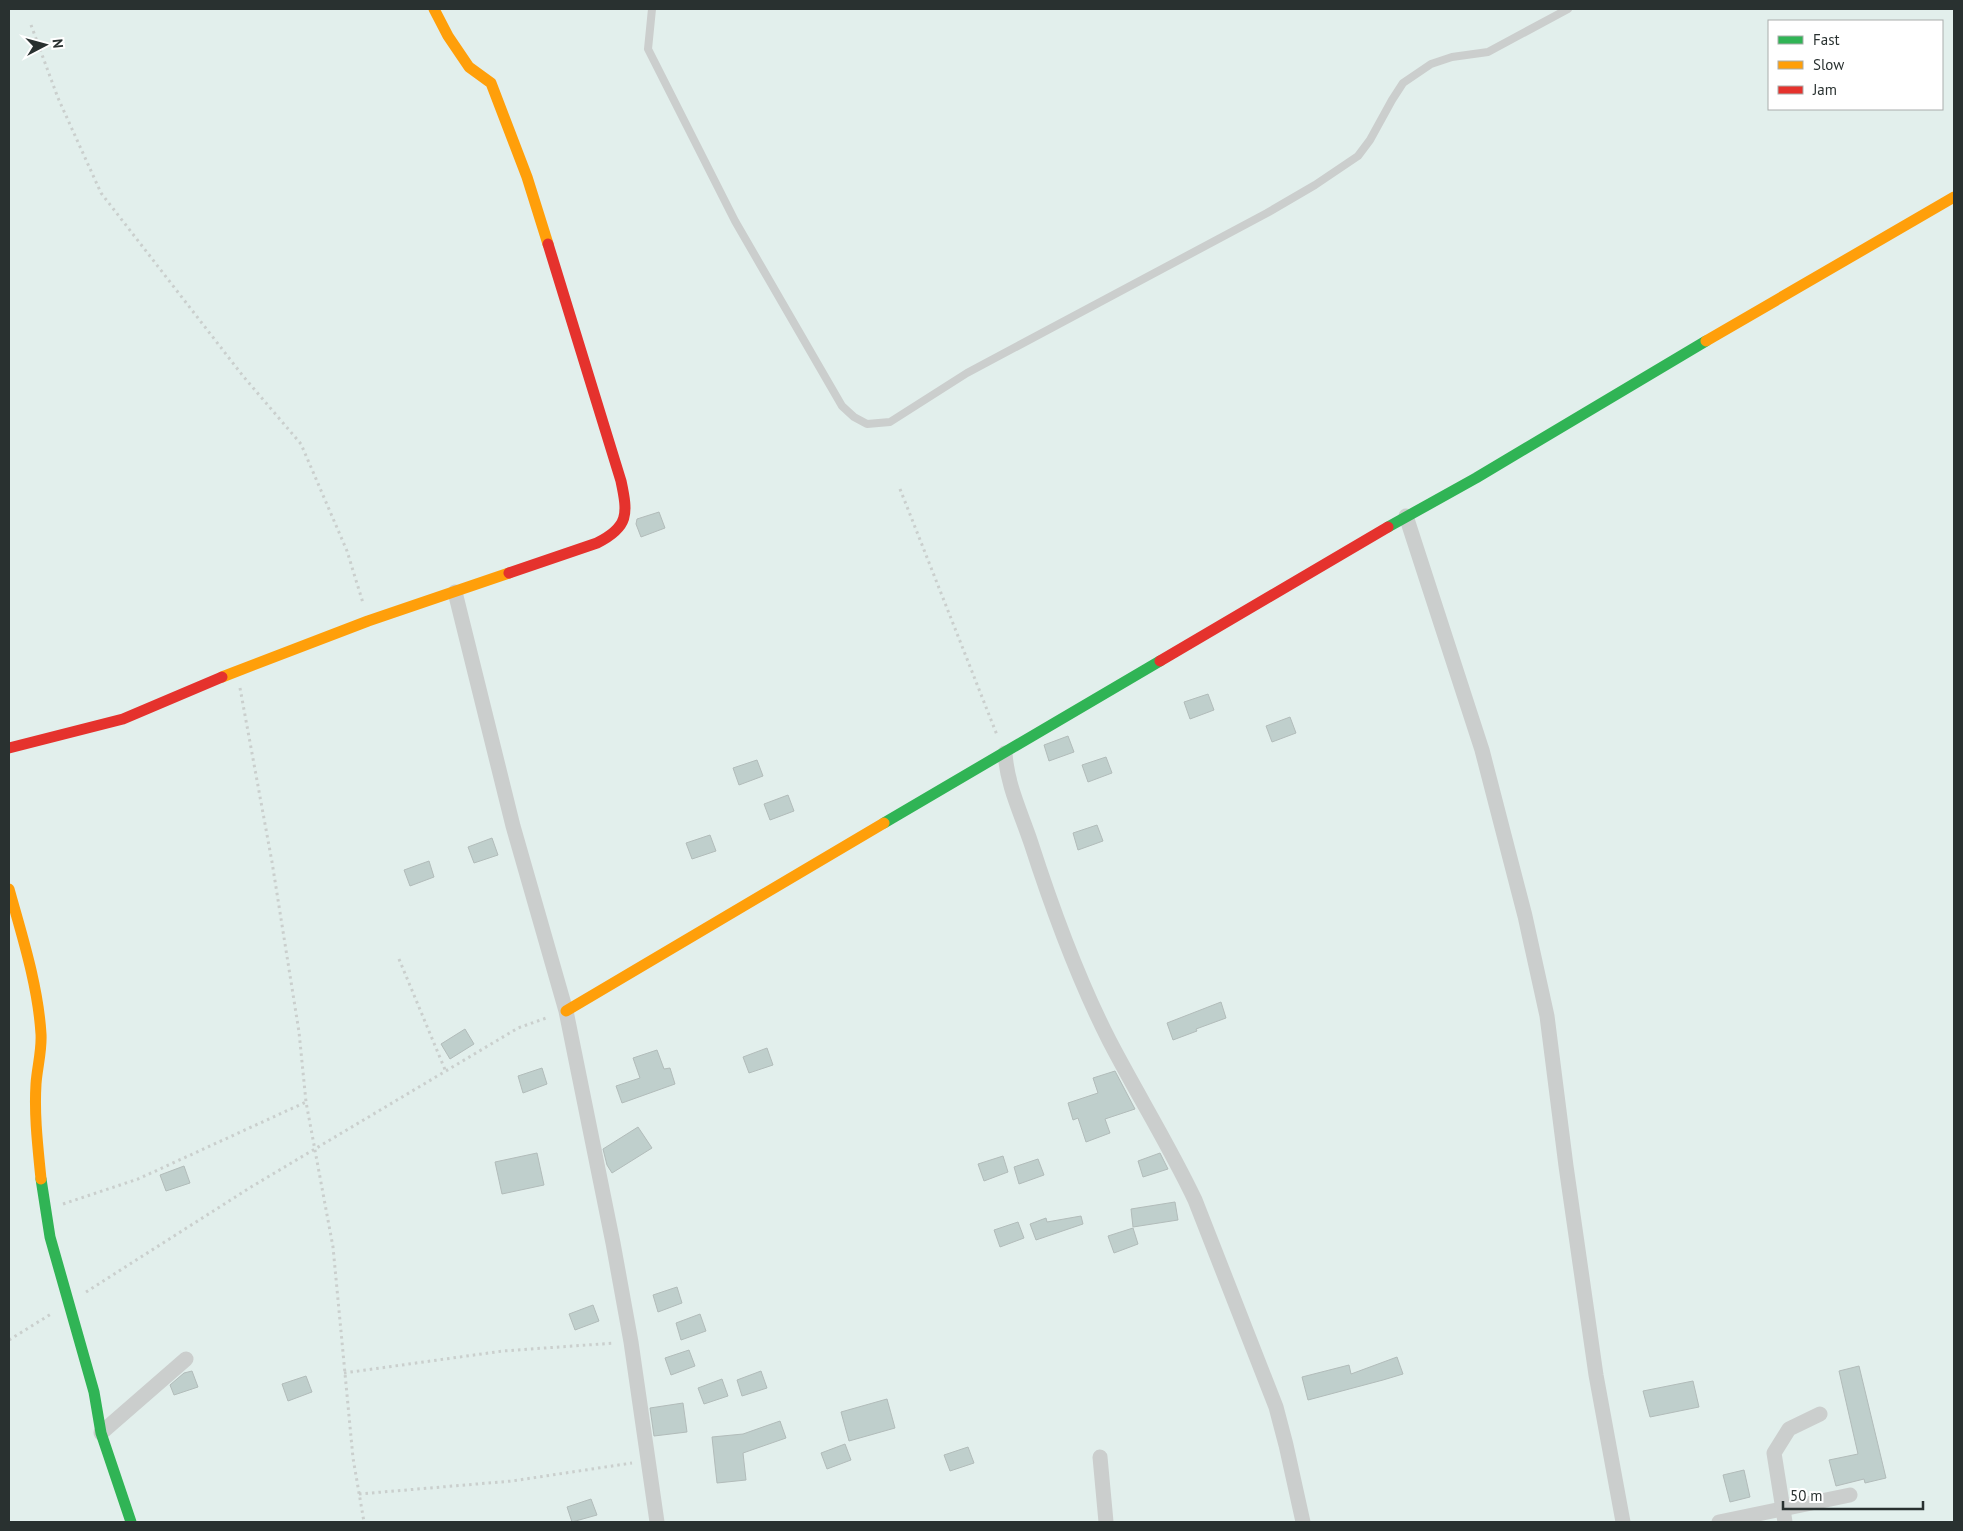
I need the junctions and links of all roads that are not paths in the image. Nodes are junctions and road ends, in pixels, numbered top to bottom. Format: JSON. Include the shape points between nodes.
{"nodes":[{"id":1,"x":434,"y":9,"type":"edge"},
{"id":2,"x":652,"y":9,"type":"edge"},
{"id":3,"x":1568,"y":9,"type":"edge"},
{"id":4,"x":1954,"y":197,"type":"edge"},
{"id":5,"x":1406,"y":516,"type":"junction"},
{"id":6,"x":455,"y":592,"type":"junction"},
{"id":7,"x":9,"y":748,"type":"edge"},
{"id":8,"x":1005,"y":753,"type":"junction"},
{"id":9,"x":9,"y":889,"type":"edge"},
{"id":10,"x":566,"y":1011,"type":"junction"},
{"id":11,"x":186,"y":1359,"type":"dead end"},
{"id":12,"x":1820,"y":1414,"type":"dead end"},
{"id":13,"x":101,"y":1433,"type":"junction"},
{"id":14,"x":1100,"y":1457,"type":"dead end"},
{"id":15,"x":1850,"y":1495,"type":"dead end"},
{"id":16,"x":1784,"y":1516,"type":"edge"},
{"id":17,"x":130,"y":1522,"type":"edge"},
{"id":18,"x":657,"y":1522,"type":"edge"},
{"id":19,"x":1106,"y":1522,"type":"edge"},
{"id":20,"x":1303,"y":1522,"type":"edge"},
{"id":21,"x":1623,"y":1522,"type":"edge"},
{"id":22,"x":1719,"y":1522,"type":"edge"}],
"edges":[{"from":1,"to":6,"type":"street","via":[[469,67],[491,83],[527,177],[621,481],[626,509],[622,526],[612,536]]},
{"from":2,"to":3,"type":"lane","via":[[648,49],[735,220],[842,406],[867,424],[890,422],[967,373],[1315,185],[1358,156],[1404,83],[1432,64],[1452,57],[1488,52]]},
{"from":4,"to":5,"type":"street"},
{"from":5,"to":8,"type":"street"},
{"from":5,"to":21,"type":"street","via":[[1482,750],[1547,1016],[1595,1366]]},
{"from":6,"to":7,"type":"street","via":[[237,670],[123,718]]},
{"from":6,"to":10,"type":"street","via":[[513,826]]},
{"from":8,"to":10,"type":"street"},
{"from":8,"to":20,"type":"street","via":[[1010,787],[1081,978],[1108,1039],[1195,1200],[1264,1372],[1284,1435]]},
{"from":9,"to":13,"type":"street","via":[[39,1011],[41,1037],[35,1110],[50,1237],[94,1392]]},
{"from":10,"to":18,"type":"street","via":[[631,1342]]},
{"from":11,"to":13,"type":"street"},
{"from":12,"to":16,"type":"street","via":[[1789,1429],[1774,1453]]},
{"from":13,"to":17,"type":"street"},
{"from":14,"to":19,"type":"street"},
{"from":15,"to":16,"type":"street"},
{"from":16,"to":22,"type":"street"}]}
